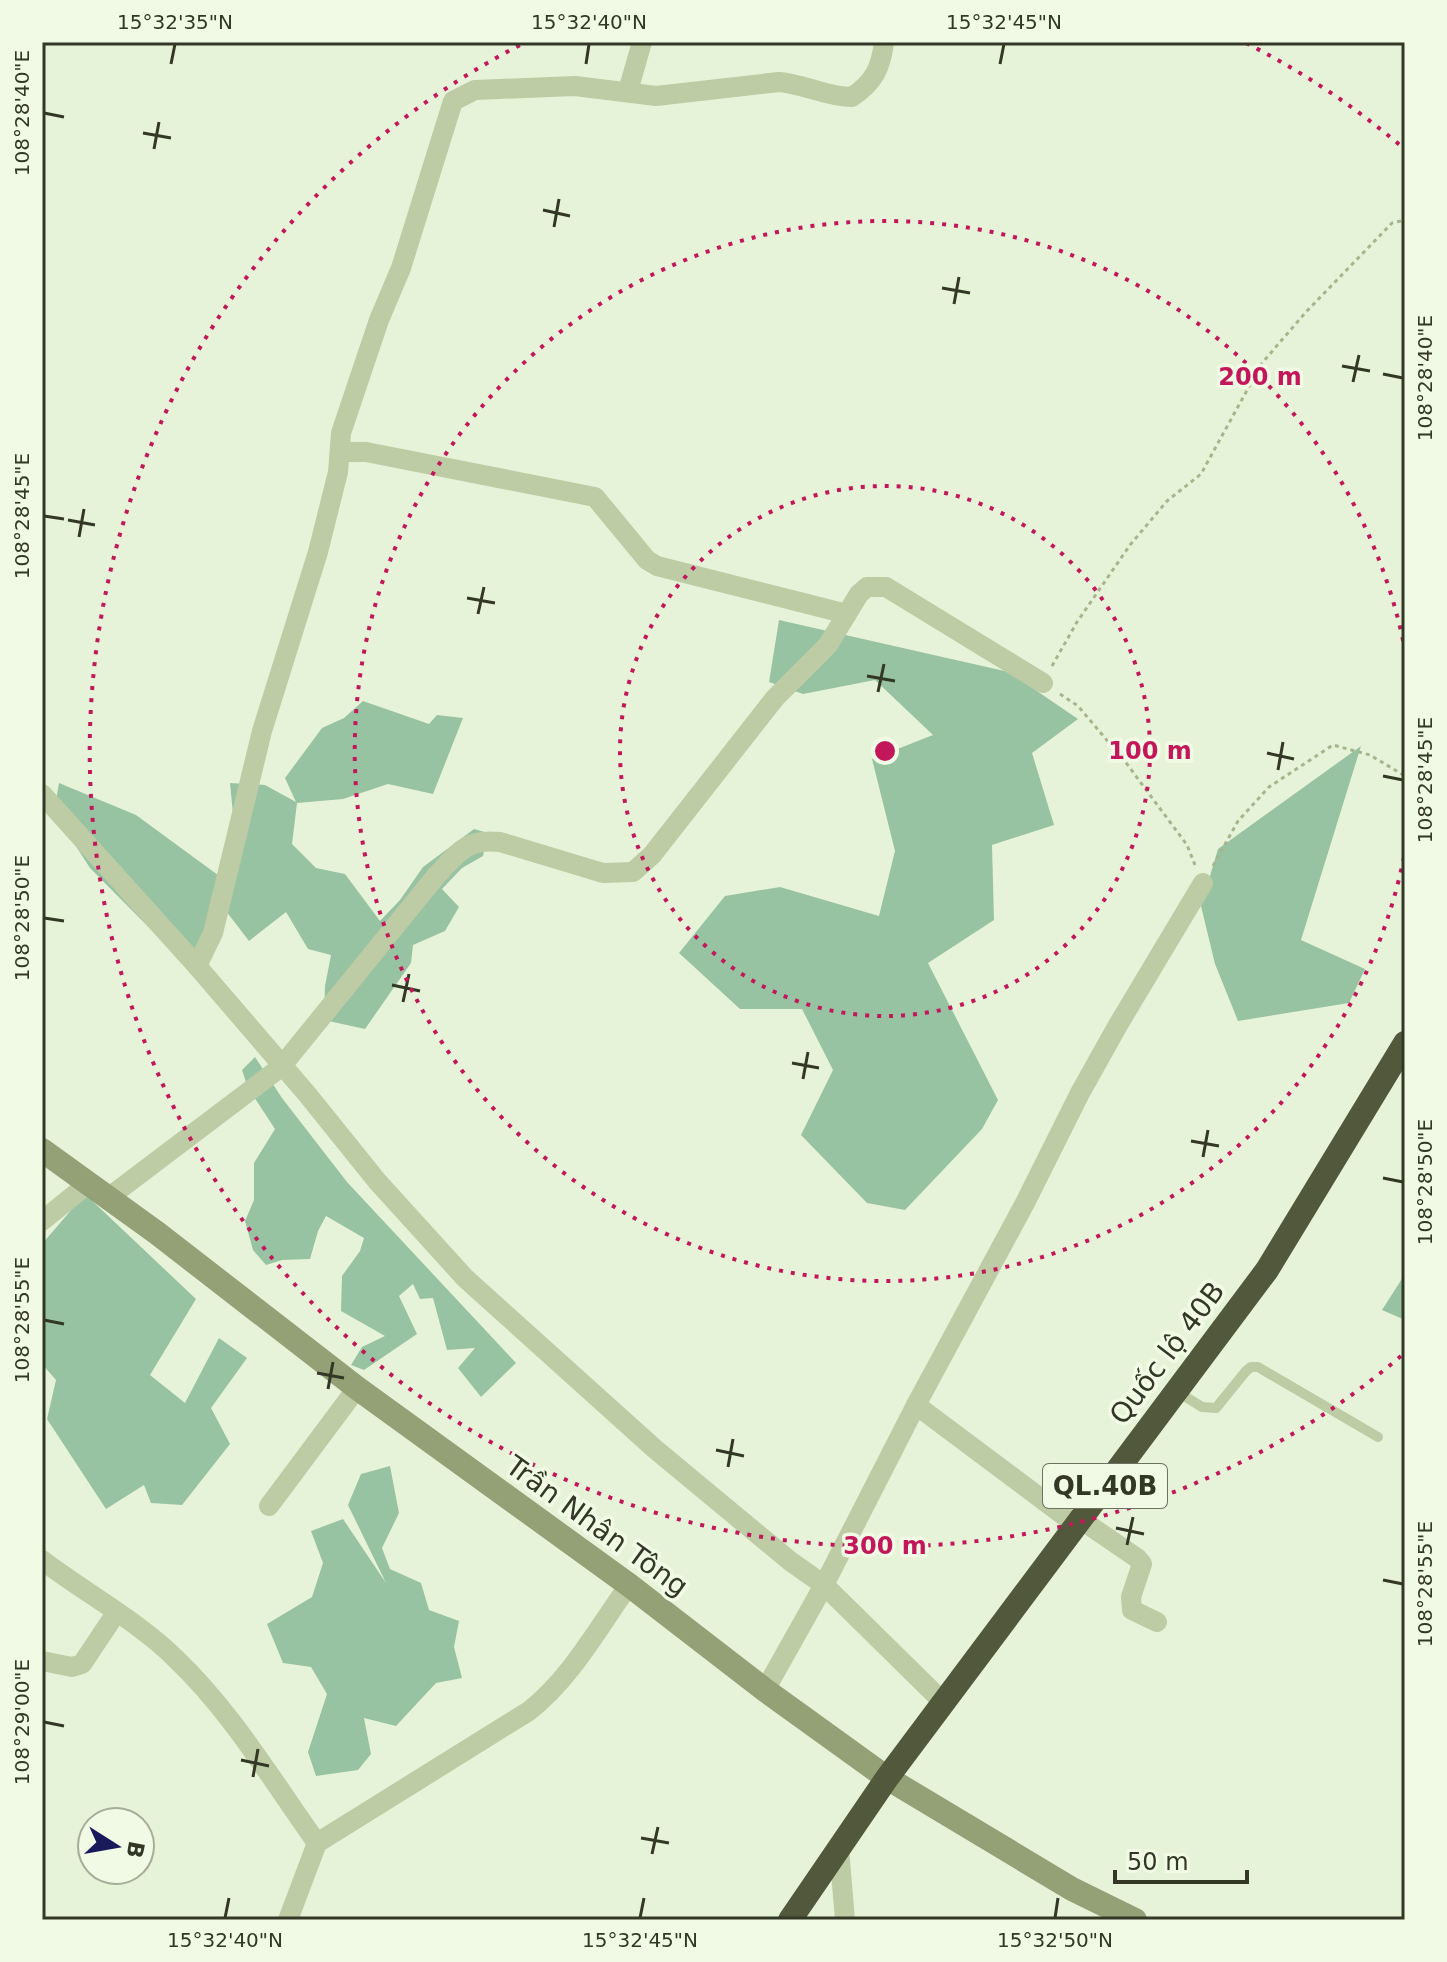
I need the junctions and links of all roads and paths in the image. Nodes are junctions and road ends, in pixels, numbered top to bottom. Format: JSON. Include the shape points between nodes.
{"nodes":[{"id":1,"x":642,"y":42,"type":"edge"},
{"id":2,"x":884,"y":42,"type":"edge"},
{"id":3,"x":628,"y":91,"type":"junction"},
{"id":4,"x":1405,"y":220,"type":"edge"},
{"id":5,"x":341,"y":452,"type":"junction"},
{"id":6,"x":847,"y":614,"type":"junction"},
{"id":7,"x":1043,"y":683,"type":"junction"},
{"id":8,"x":1405,"y":776,"type":"edge"},
{"id":9,"x":42,"y":794,"type":"edge"},
{"id":10,"x":1203,"y":883,"type":"junction"},
{"id":11,"x":197,"y":966,"type":"junction"},
{"id":12,"x":1405,"y":1043,"type":"edge"},
{"id":13,"x":281,"y":1067,"type":"junction"},
{"id":14,"x":42,"y":1150,"type":"edge"},
{"id":15,"x":98,"y":1190,"type":"junction"},
{"id":16,"x":42,"y":1221,"type":"edge"},
{"id":17,"x":357,"y":1388,"type":"junction"},
{"id":18,"x":1176,"y":1391,"type":"junction"},
{"id":19,"x":916,"y":1405,"type":"junction"},
{"id":20,"x":1378,"y":1437,"type":"dead end"},
{"id":21,"x":269,"y":1506,"type":"dead end"},
{"id":22,"x":1077,"y":1522,"type":"junction"},
{"id":23,"x":42,"y":1560,"type":"edge"},
{"id":24,"x":629,"y":1585,"type":"junction"},
{"id":25,"x":824,"y":1585,"type":"junction"},
{"id":26,"x":116,"y":1613,"type":"junction"},
{"id":27,"x":1157,"y":1622,"type":"dead end"},
{"id":28,"x":42,"y":1661,"type":"edge"},
{"id":29,"x":765,"y":1690,"type":"junction"},
{"id":30,"x":943,"y":1702,"type":"junction"},
{"id":31,"x":887,"y":1778,"type":"junction"},
{"id":32,"x":317,"y":1843,"type":"junction"},
{"id":33,"x":839,"y":1848,"type":"junction"},
{"id":34,"x":288,"y":1920,"type":"edge"},
{"id":35,"x":790,"y":1920,"type":"edge"},
{"id":36,"x":845,"y":1920,"type":"edge"},
{"id":37,"x":1135,"y":1920,"type":"edge"}],
"edges":[{"from":1,"to":3,"type":"street"},
{"from":2,"to":3,"type":"street","via":[[874,78],[852,97],[779,82],[656,96]]},
{"from":3,"to":5,"type":"street","via":[[575,86],[475,90],[453,101],[401,268],[352,395]]},
{"from":4,"to":7,"type":"path","via":[[1392,223],[1262,363],[1201,474],[1167,501],[1130,545]]},
{"from":5,"to":6,"type":"street","via":[[366,452],[595,497],[657,566]]},
{"from":5,"to":11,"type":"street","via":[[318,552],[262,731],[213,933]]},
{"from":6,"to":7,"type":"street","via":[[867,587],[886,587]]},
{"from":6,"to":13,"type":"street","via":[[828,645],[775,698],[633,872],[603,873],[500,842],[485,840],[464,847]]},
{"from":7,"to":10,"type":"path","via":[[1078,706],[1127,764],[1187,845]]},
{"from":8,"to":10,"type":"path","via":[[1370,755],[1333,745],[1269,787],[1238,821]]},
{"from":9,"to":11,"type":"street"},
{"from":10,"to":19,"type":"street","via":[[1118,1025]]},
{"from":11,"to":13,"type":"street"},
{"from":12,"to":18,"type":"highway","name":"Quốc lộ 40B","number":"QL.40B","via":[[1267,1270]]},
{"from":13,"to":15,"type":"street"},
{"from":13,"to":25,"type":"street","via":[[465,1278],[655,1449]]},
{"from":14,"to":15,"type":"street","name":"Trần Nhân Tông"},
{"from":15,"to":16,"type":"street"},
{"from":15,"to":17,"type":"street","name":"Trần Nhân Tông"},
{"from":17,"to":21,"type":"street"},
{"from":17,"to":24,"type":"street","name":"Trần Nhân Tông"},
{"from":18,"to":20,"type":"lane","via":[[1202,1407],[1216,1408],[1246,1371],[1258,1367]]},
{"from":18,"to":22,"type":"highway","name":"Quốc lộ 40B","number":"QL.40B"},
{"from":19,"to":22,"type":"street"},
{"from":19,"to":25,"type":"street"},
{"from":22,"to":27,"type":"street","via":[[1142,1564],[1132,1610]]},
{"from":22,"to":30,"type":"highway","name":"Quốc lộ 40B","number":"QL.40B"},
{"from":23,"to":26,"type":"street"},
{"from":24,"to":29,"type":"street","name":"Trần Nhân Tông"},
{"from":24,"to":32,"type":"street","via":[[544,1699]]},
{"from":25,"to":29,"type":"street"},
{"from":25,"to":30,"type":"street"},
{"from":26,"to":28,"type":"street","via":[[82,1664]]},
{"from":26,"to":32,"type":"street","via":[[157,1641],[197,1680]]},
{"from":29,"to":31,"type":"street","name":"Trần Nhân Tông"},
{"from":30,"to":31,"type":"highway","name":"Quốc lộ 40B","number":"QL.40B"},
{"from":31,"to":33,"type":"highway","name":"Quốc lộ 40B","number":"QL.40B"},
{"from":31,"to":37,"type":"street","name":"Trần Nhân Tông","via":[[1072,1889]]},
{"from":32,"to":34,"type":"street"},
{"from":33,"to":35,"type":"highway","name":"Quốc lộ 40B","number":"QL.40B"},
{"from":33,"to":36,"type":"street"}]}
